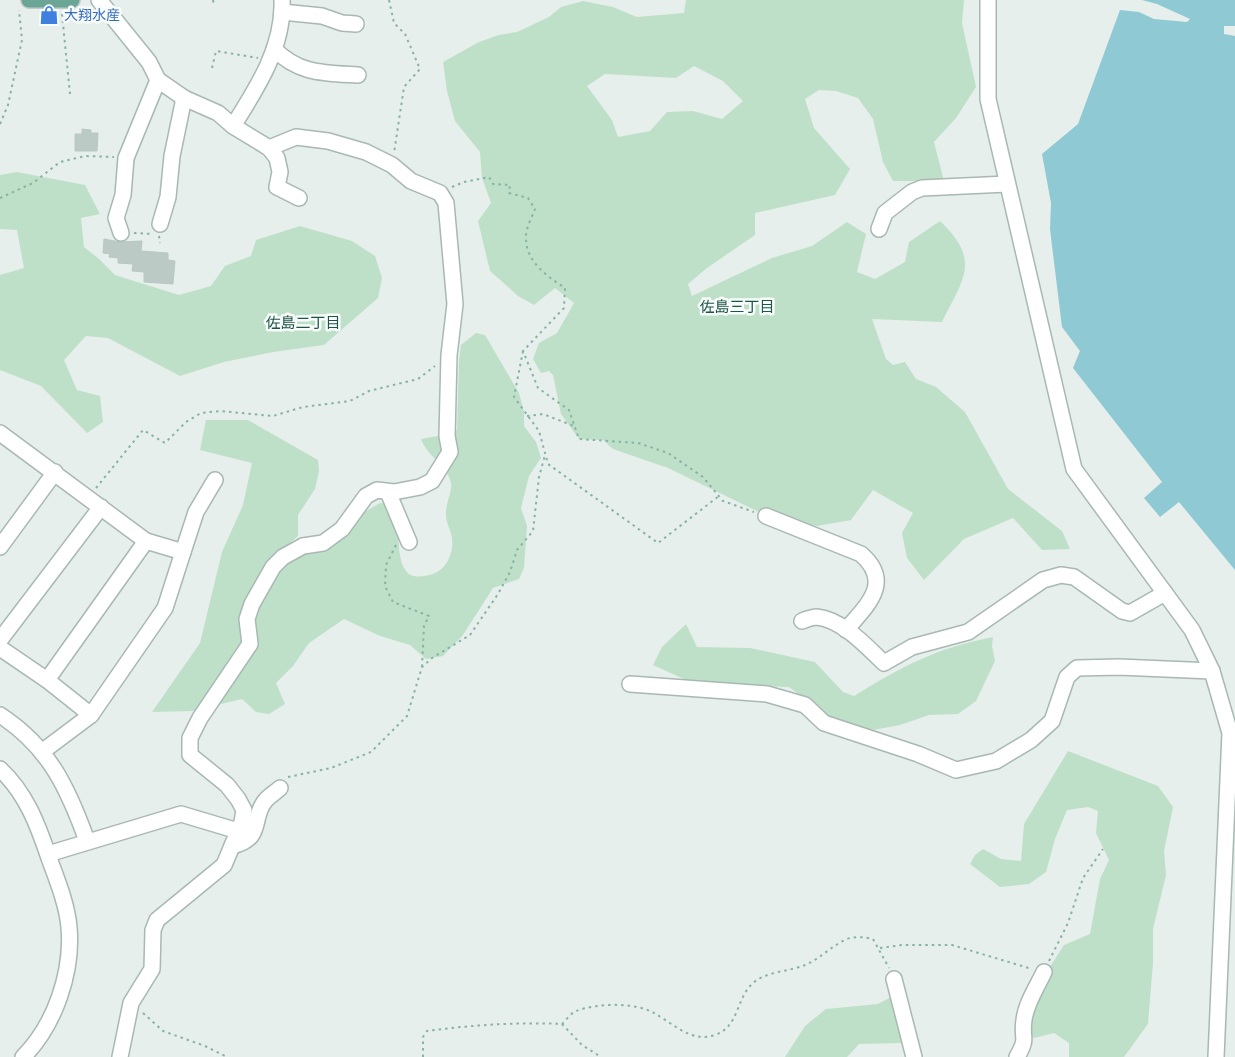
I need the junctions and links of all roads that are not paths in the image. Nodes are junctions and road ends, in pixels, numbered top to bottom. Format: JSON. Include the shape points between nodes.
{"nodes":[{"id":1,"x":99,"y":0,"type":"edge"},
{"id":2,"x":988,"y":0,"type":"edge"},
{"id":3,"x":67,"y":1,"type":"edge"},
{"id":4,"x":24,"y":4,"type":"edge"},
{"id":5,"x":282,"y":6,"type":"edge"},
{"id":6,"x":356,"y":24,"type":"dead end"},
{"id":7,"x":272,"y":54,"type":"junction"},
{"id":8,"x":358,"y":75,"type":"dead end"},
{"id":9,"x":158,"y":80,"type":"junction"},
{"id":10,"x":184,"y":98,"type":"junction"},
{"id":11,"x":233,"y":126,"type":"junction"},
{"id":12,"x":269,"y":148,"type":"junction"},
{"id":13,"x":1008,"y":184,"type":"junction"},
{"id":14,"x":299,"y":198,"type":"dead end"},
{"id":15,"x":160,"y":229,"type":"road end"},
{"id":16,"x":879,"y":230,"type":"dead end"},
{"id":17,"x":122,"y":233,"type":"road end"},
{"id":18,"x":3,"y":441,"type":"edge"},
{"id":19,"x":55,"y":472,"type":"junction"},
{"id":20,"x":215,"y":480,"type":"dead end"},
{"id":21,"x":388,"y":492,"type":"junction"},
{"id":22,"x":95,"y":502,"type":"junction"},
{"id":23,"x":766,"y":516,"type":"road end"},
{"id":24,"x":146,"y":541,"type":"junction"},
{"id":25,"x":409,"y":542,"type":"dead end"},
{"id":26,"x":0,"y":547,"type":"edge"},
{"id":27,"x":183,"y":552,"type":"junction"},
{"id":28,"x":1165,"y":593,"type":"junction"},
{"id":29,"x":802,"y":621,"type":"dead end"},
{"id":30,"x":846,"y":630,"type":"junction"},
{"id":31,"x":0,"y":640,"type":"edge"},
{"id":32,"x":0,"y":648,"type":"edge"},
{"id":33,"x":1212,"y":671,"type":"junction"},
{"id":34,"x":47,"y":680,"type":"junction"},
{"id":35,"x":630,"y":684,"type":"dead end"},
{"id":36,"x":0,"y":714,"type":"edge"},
{"id":37,"x":91,"y":715,"type":"junction"},
{"id":38,"x":43,"y":751,"type":"junction"},
{"id":39,"x":0,"y":769,"type":"edge"},
{"id":40,"x":280,"y":788,"type":"road end"},
{"id":41,"x":238,"y":831,"type":"junction"},
{"id":42,"x":87,"y":841,"type":"junction"},
{"id":43,"x":232,"y":846,"type":"junction"},
{"id":44,"x":48,"y":854,"type":"junction"},
{"id":45,"x":1044,"y":972,"type":"road end"},
{"id":46,"x":894,"y":980,"type":"road end"},
{"id":47,"x":23,"y":1057,"type":"edge"},
{"id":48,"x":120,"y":1057,"type":"edge"},
{"id":49,"x":914,"y":1057,"type":"edge"},
{"id":50,"x":1016,"y":1057,"type":"edge"},
{"id":51,"x":1216,"y":1057,"type":"edge"}],
"edges":[{"from":1,"to":9,"type":"street","via":[[149,62]]},
{"from":2,"to":13,"type":"street","via":[[988,99]]},
{"from":3,"to":4,"type":"main road"},
{"from":5,"to":6,"type":"street"},
{"from":5,"to":7,"type":"street"},
{"from":7,"to":8,"type":"street","via":[[316,72]]},
{"from":7,"to":11,"type":"street","via":[[266,74]]},
{"from":9,"to":10,"type":"street"},
{"from":9,"to":17,"type":"street","via":[[126,158],[123,195],[116,218]]},
{"from":10,"to":11,"type":"street","via":[[218,113]]},
{"from":10,"to":15,"type":"street"},
{"from":11,"to":12,"type":"street"},
{"from":12,"to":14,"type":"street","via":[[280,172],[277,187]]},
{"from":12,"to":21,"type":"street","via":[[296,137],[328,141],[366,152],[392,165],[411,181],[440,193],[446,203],[455,304],[449,355],[447,436],[450,452],[432,481],[420,487]]},
{"from":13,"to":16,"type":"street","via":[[922,188],[886,213]]},
{"from":13,"to":28,"type":"street","via":[[1074,469]]},
{"from":18,"to":19,"type":"street"},
{"from":19,"to":22,"type":"street"},
{"from":19,"to":26,"type":"street"},
{"from":20,"to":27,"type":"street","via":[[196,512]]},
{"from":21,"to":25,"type":"street"},
{"from":21,"to":41,"type":"street","via":[[377,490],[366,496],[342,529],[323,543],[303,546],[283,557],[273,567],[247,618],[250,644],[190,738],[190,754],[227,785],[244,810]]},
{"from":22,"to":24,"type":"street"},
{"from":22,"to":31,"type":"street"},
{"from":23,"to":30,"type":"street","via":[[861,554],[871,563],[875,594]]},
{"from":24,"to":27,"type":"street"},
{"from":24,"to":34,"type":"street"},
{"from":27,"to":37,"type":"street","via":[[166,608]]},
{"from":28,"to":30,"type":"street","via":[[1130,613],[1122,611],[1074,576],[1061,575],[1043,580],[968,632],[912,647],[884,663]]},
{"from":28,"to":33,"type":"street","via":[[1192,630]]},
{"from":29,"to":30,"type":"street","via":[[816,617],[834,622]]},
{"from":32,"to":34,"type":"street"},
{"from":33,"to":35,"type":"street","via":[[1077,668],[1067,677],[1052,721],[1031,740],[996,760],[956,770],[824,723],[805,705],[767,694]]},
{"from":33,"to":51,"type":"street","via":[[1227,717],[1231,749]]},
{"from":34,"to":37,"type":"street"},
{"from":36,"to":38,"type":"street"},
{"from":37,"to":38,"type":"street"},
{"from":38,"to":42,"type":"street","via":[[75,808]]},
{"from":39,"to":44,"type":"street","via":[[22,794],[37,821]]},
{"from":40,"to":43,"type":"street","via":[[264,802],[251,836],[243,844]]},
{"from":41,"to":42,"type":"street","via":[[181,814]]},
{"from":41,"to":43,"type":"street"},
{"from":42,"to":44,"type":"street"},
{"from":43,"to":48,"type":"street","via":[[224,865],[216,873],[157,920],[153,930],[152,969],[132,1003]]},
{"from":44,"to":47,"type":"street","via":[[67,918],[69,955],[50,1020]]},
{"from":45,"to":50,"type":"street","via":[[1028,1004],[1024,1021],[1025,1042]]},
{"from":46,"to":49,"type":"street"}]}
